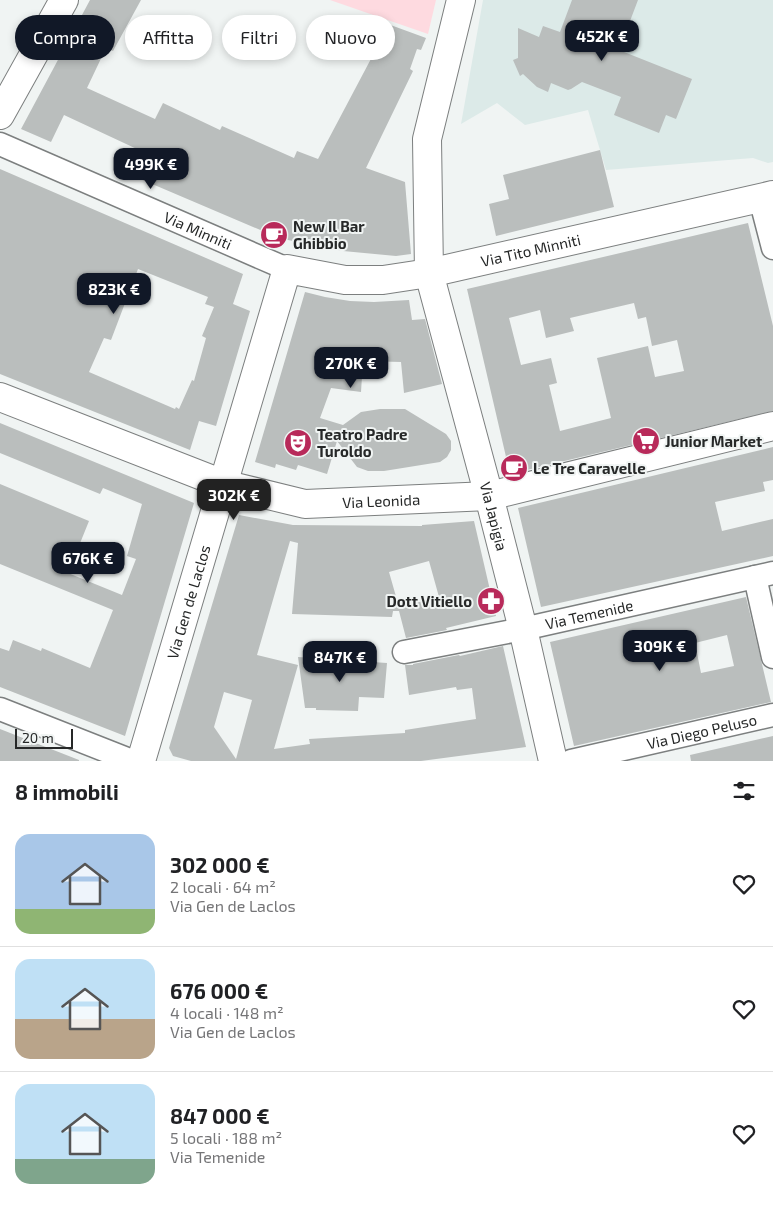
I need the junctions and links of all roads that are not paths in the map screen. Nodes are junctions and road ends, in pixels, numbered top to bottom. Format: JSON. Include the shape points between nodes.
{"nodes":[{"id":1,"x":64,"y":0,"type":"edge"},
{"id":2,"x":461,"y":0,"type":"edge"},
{"id":3,"x":0,"y":115,"type":"edge"},
{"id":4,"x":0,"y":144,"type":"edge"},
{"id":5,"x":767,"y":197,"type":"edge"},
{"id":6,"x":773,"y":248,"type":"edge"},
{"id":7,"x":287,"y":269,"type":"junction"},
{"id":8,"x":429,"y":273,"type":"junction"},
{"id":9,"x":0,"y":397,"type":"edge"},
{"id":10,"x":773,"y":426,"type":"edge"},
{"id":11,"x":223,"y":484,"type":"junction"},
{"id":12,"x":489,"y":496,"type":"junction"},
{"id":13,"x":764,"y":575,"type":"edge"},
{"id":14,"x":523,"y":629,"type":"junction"},
{"id":15,"x":404,"y":652,"type":"dead end"},
{"id":16,"x":773,"y":657,"type":"edge"},
{"id":17,"x":0,"y":709,"type":"edge"},
{"id":18,"x":773,"y":715,"type":"edge"},
{"id":19,"x":132,"y":761,"type":"edge"},
{"id":20,"x":141,"y":761,"type":"edge"},
{"id":21,"x":553,"y":761,"type":"edge"},
{"id":22,"x":571,"y":761,"type":"edge"}],
"edges":[{"from":1,"to":3,"type":"street"},
{"from":2,"to":8,"type":"street","name":"Via Japigia","via":[[427,139]]},
{"from":4,"to":7,"type":"street","name":"Via Minniti"},
{"from":5,"to":6,"type":"street"},
{"from":5,"to":8,"type":"street","name":"Via Tito Minniti"},
{"from":7,"to":8,"type":"street","name":"Via Tito Minniti","via":[[345,280],[383,280]]},
{"from":7,"to":11,"type":"street","name":"Via Gen de Laclos"},
{"from":8,"to":12,"type":"street","name":"Via Japigia"},
{"from":9,"to":11,"type":"street","name":"Via Leonida"},
{"from":10,"to":12,"type":"street","name":"Via Leonida"},
{"from":11,"to":12,"type":"street","name":"Via Leonida","via":[[306,504]]},
{"from":11,"to":20,"type":"street","name":"Via Gen de Laclos"},
{"from":12,"to":14,"type":"street","name":"Via Japigia"},
{"from":13,"to":14,"type":"street","name":"Via Temenide"},
{"from":13,"to":16,"type":"street"},
{"from":14,"to":15,"type":"street","name":"Via Temenide"},
{"from":14,"to":21,"type":"street","name":"Via Japigia"},
{"from":17,"to":19,"type":"street"},
{"from":18,"to":22,"type":"street","name":"Via Diego Peluso"}]}
